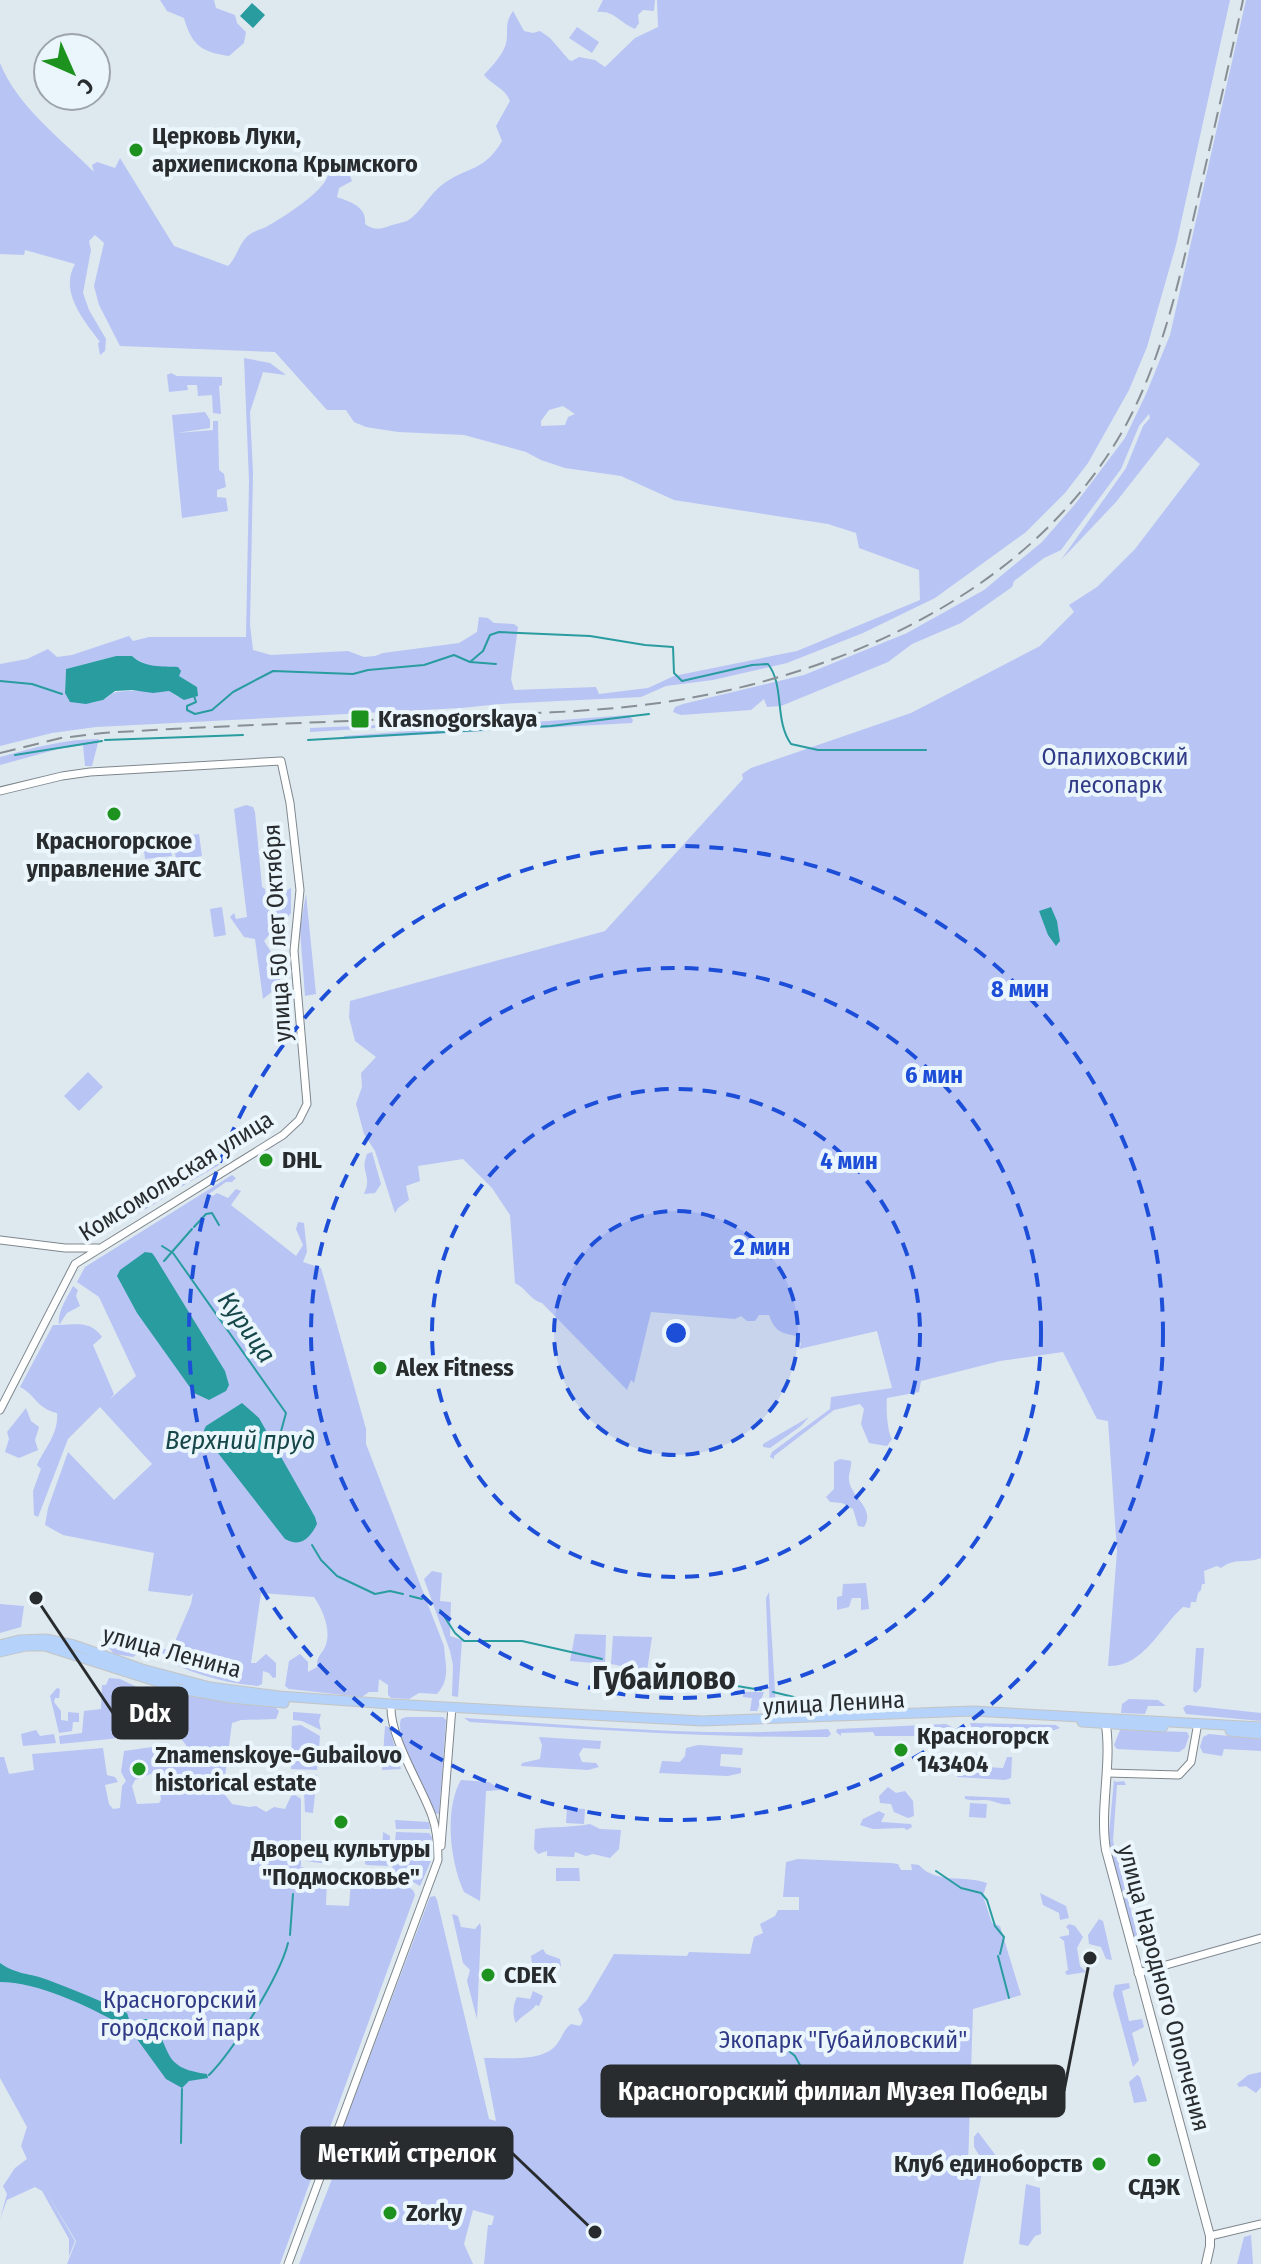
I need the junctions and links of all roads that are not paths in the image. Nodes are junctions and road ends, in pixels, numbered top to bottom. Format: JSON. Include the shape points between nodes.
{"nodes":[{"id":1,"x":0,"y":791,"type":"edge"},
{"id":2,"x":307,"y":1104,"type":"joint"},
{"id":3,"x":0,"y":1240,"type":"edge"},
{"id":4,"x":100,"y":1247,"type":"junction"},
{"id":5,"x":69,"y":1248,"type":"junction"},
{"id":6,"x":75,"y":1264,"type":"junction"},
{"id":7,"x":0,"y":1410,"type":"edge"},
{"id":8,"x":0,"y":1645,"type":"edge"},
{"id":9,"x":0,"y":1652,"type":"edge"},
{"id":10,"x":79,"y":1652,"type":"junction"},
{"id":11,"x":390,"y":1707,"type":"junction"},
{"id":12,"x":451,"y":1710,"type":"junction"},
{"id":13,"x":1105,"y":1721,"type":"junction"},
{"id":14,"x":1261,"y":1727,"type":"edge"},
{"id":15,"x":1197,"y":1728,"type":"junction"},
{"id":16,"x":1261,"y":1734,"type":"edge"},
{"id":17,"x":1107,"y":1773,"type":"junction"},
{"id":18,"x":444,"y":1813,"type":"junction"},
{"id":19,"x":431,"y":1814,"type":"junction"},
{"id":20,"x":438,"y":1860,"type":"junction"},
{"id":21,"x":1261,"y":1938,"type":"edge"},
{"id":22,"x":1138,"y":1973,"type":"junction"},
{"id":23,"x":1261,"y":2224,"type":"edge"},
{"id":24,"x":1210,"y":2236,"type":"junction"},
{"id":25,"x":288,"y":2264,"type":"edge"},
{"id":26,"x":1206,"y":2264,"type":"edge"}],
"edges":[{"from":1,"to":2,"type":"street","name":"улица 50 лет Октября","via":[[90,772],[281,761],[300,890],[294,951]]},
{"from":2,"to":4,"type":"street","name":"Комсомольская улица","via":[[283,1135]]},
{"from":3,"to":5,"type":"street"},
{"from":4,"to":5,"type":"street"},
{"from":4,"to":6,"type":"street","name":"Комсомольская улица"},
{"from":5,"to":6,"type":"street"},
{"from":6,"to":7,"type":"street","name":"Комсомольская улица"},
{"from":8,"to":10,"type":"main road","via":[[38,1638]]},
{"from":9,"to":10,"type":"main road","via":[[37,1646]]},
{"from":10,"to":11,"type":"main road","name":"улица Ленина","via":[[210,1687]]},
{"from":11,"to":12,"type":"main road","name":"улица Ленина"},
{"from":11,"to":19,"type":"street"},
{"from":12,"to":13,"type":"main road","name":"улица Ленина","via":[[702,1721],[973,1711]]},
{"from":12,"to":18,"type":"street"},
{"from":13,"to":14,"type":"main road","name":"улица Ленина"},
{"from":13,"to":15,"type":"main road","name":"улица Ленина"},
{"from":13,"to":17,"type":"main road","name":"улица Народного Ополчения"},
{"from":15,"to":16,"type":"main road","name":"улица Ленина"},
{"from":15,"to":17,"type":"street","via":[[1191,1762],[1179,1775]]},
{"from":17,"to":22,"type":"main road","name":"улица Народного Ополчения","via":[[1105,1844]]},
{"from":18,"to":19,"type":"street"},
{"from":18,"to":20,"type":"street"},
{"from":19,"to":20,"type":"street"},
{"from":20,"to":25,"type":"street"},
{"from":21,"to":22,"type":"street"},
{"from":22,"to":24,"type":"main road","name":"улица Народного Ополчения"},
{"from":23,"to":24,"type":"street"},
{"from":24,"to":26,"type":"main road","name":"улица Народного Ополчения"}]}
